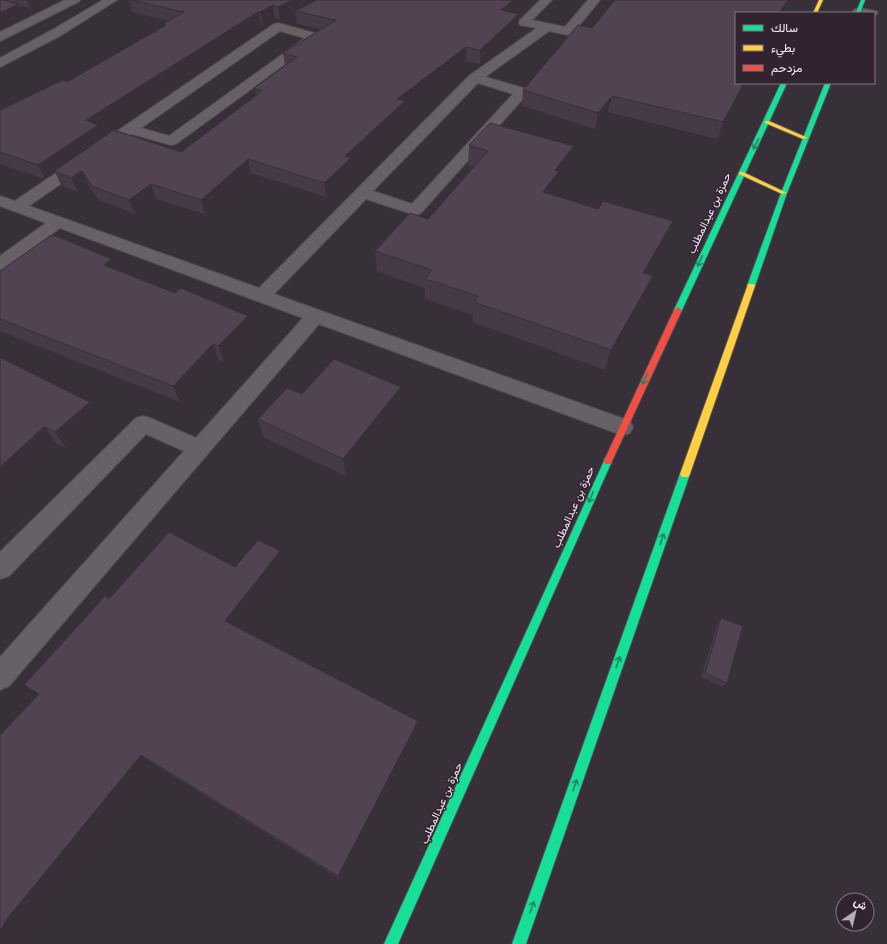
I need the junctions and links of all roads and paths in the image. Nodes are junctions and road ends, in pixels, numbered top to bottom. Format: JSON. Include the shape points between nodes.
{"nodes":[{"id":1,"x":74,"y":0,"type":"edge"},
{"id":2,"x":110,"y":0,"type":"edge"},
{"id":3,"x":546,"y":0,"type":"edge"},
{"id":4,"x":594,"y":0,"type":"edge"},
{"id":5,"x":820,"y":0,"type":"edge"},
{"id":6,"x":860,"y":8,"type":"edge"},
{"id":7,"x":815,"y":12,"type":"edge"},
{"id":8,"x":870,"y":12,"type":"edge"},
{"id":9,"x":292,"y":20,"type":"dead end"},
{"id":10,"x":278,"y":27,"type":"junction"},
{"id":11,"x":547,"y":27,"type":"junction"},
{"id":12,"x":0,"y":37,"type":"edge"},
{"id":13,"x":0,"y":63,"type":"edge"},
{"id":14,"x":475,"y":78,"type":"junction"},
{"id":15,"x":784,"y":84,"type":"edge"},
{"id":16,"x":828,"y":84,"type":"edge"},
{"id":17,"x":767,"y":122,"type":"junction"},
{"id":18,"x":130,"y":129,"type":"junction"},
{"id":19,"x":805,"y":138,"type":"junction"},
{"id":20,"x":742,"y":173,"type":"junction"},
{"id":21,"x":363,"y":193,"type":"junction"},
{"id":22,"x":784,"y":193,"type":"junction"},
{"id":23,"x":8,"y":204,"type":"edge"},
{"id":24,"x":58,"y":222,"type":"junction"},
{"id":25,"x":0,"y":264,"type":"edge"},
{"id":26,"x":262,"y":296,"type":"junction"},
{"id":27,"x":316,"y":315,"type":"junction"},
{"id":28,"x":623,"y":427,"type":"junction"},
{"id":29,"x":199,"y":449,"type":"junction"},
{"id":30,"x":0,"y":568,"type":"edge"},
{"id":31,"x":0,"y":677,"type":"edge"},
{"id":32,"x":391,"y":944,"type":"edge"},
{"id":33,"x":519,"y":944,"type":"edge"}],
"edges":[{"from":1,"to":12,"type":"street"},
{"from":2,"to":13,"type":"street"},
{"from":3,"to":11,"type":"street","via":[[524,22]]},
{"from":4,"to":11,"type":"street","via":[[568,31]]},
{"from":5,"to":7,"type":"street"},
{"from":6,"to":8,"type":"street"},
{"from":9,"to":10,"type":"street"},
{"from":10,"to":18,"type":"street"},
{"from":10,"to":18,"type":"street","via":[[314,37],[171,141]]},
{"from":11,"to":14,"type":"street"},
{"from":14,"to":21,"type":"street"},
{"from":14,"to":21,"type":"street","via":[[522,92],[415,210]]},
{"from":15,"to":17,"type":"street","name":"حمزة بن عبدالمطلب"},
{"from":16,"to":19,"type":"street"},
{"from":17,"to":19,"type":"street"},
{"from":17,"to":20,"type":"street","name":"حمزة بن عبدالمطلب","one_way":true},
{"from":18,"to":23,"type":"street"},
{"from":19,"to":22,"type":"street"},
{"from":20,"to":22,"type":"street"},
{"from":20,"to":28,"type":"street","name":"حمزة بن عبدالمطلب","one_way":true},
{"from":21,"to":26,"type":"street"},
{"from":33,"to":22,"type":"street","one_way":true},
{"from":23,"to":24,"type":"street"},
{"from":24,"to":25,"type":"street"},
{"from":24,"to":26,"type":"street"},
{"from":26,"to":27,"type":"street"},
{"from":27,"to":28,"type":"street"},
{"from":27,"to":29,"type":"street"},
{"from":28,"to":32,"type":"street","name":"حمزة بن عبدالمطلب","one_way":true},
{"from":29,"to":30,"type":"street","via":[[142,424]]},
{"from":29,"to":31,"type":"street"}]}
